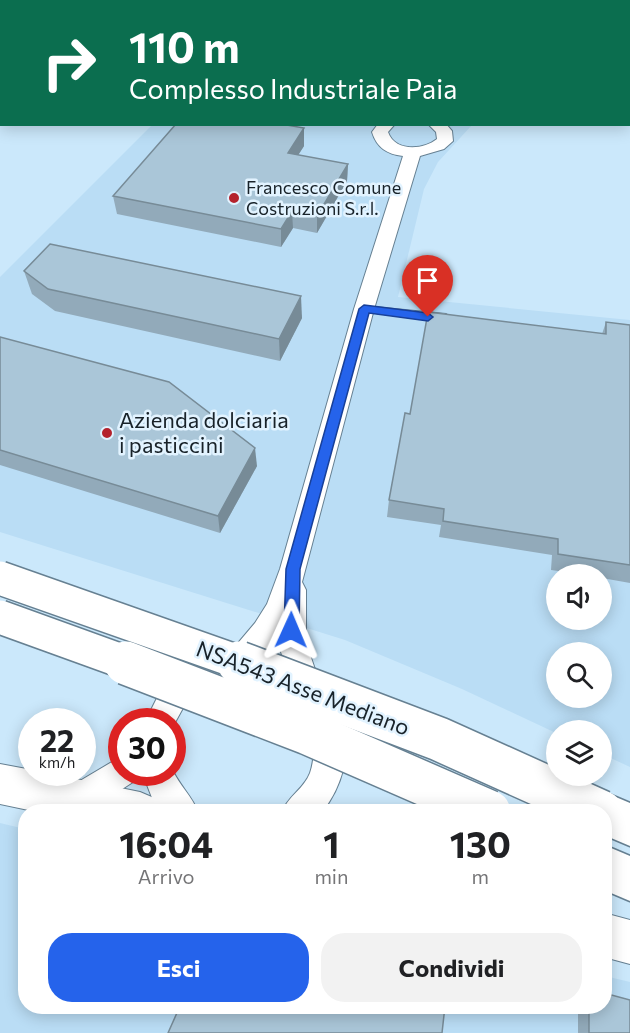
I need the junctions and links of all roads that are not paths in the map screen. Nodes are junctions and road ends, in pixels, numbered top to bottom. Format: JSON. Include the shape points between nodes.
{"nodes":[{"id":1,"x":380,"y":126,"type":"edge"},
{"id":2,"x":439,"y":126,"type":"edge"},
{"id":3,"x":413,"y":152,"type":"junction"},
{"id":4,"x":364,"y":309,"type":"junction"},
{"id":5,"x":463,"y":320,"type":"edge"},
{"id":6,"x":293,"y":569,"type":"junction"},
{"id":7,"x":0,"y":578,"type":"edge"},
{"id":8,"x":0,"y":617,"type":"edge"},
{"id":9,"x":241,"y":661,"type":"junction"},
{"id":10,"x":304,"y":681,"type":"junction"},
{"id":11,"x":165,"y":708,"type":"edge"},
{"id":12,"x":108,"y":780,"type":"edge"},
{"id":13,"x":0,"y":784,"type":"edge"},
{"id":14,"x":163,"y":786,"type":"edge"},
{"id":15,"x":324,"y":797,"type":"edge"},
{"id":16,"x":80,"y":799,"type":"junction"},
{"id":17,"x":103,"y":804,"type":"edge"},
{"id":18,"x":175,"y":804,"type":"edge"},
{"id":19,"x":472,"y":804,"type":"edge"},
{"id":20,"x":585,"y":804,"type":"edge"},
{"id":21,"x":612,"y":816,"type":"edge"},
{"id":22,"x":630,"y":825,"type":"edge"},
{"id":23,"x":612,"y":871,"type":"edge"},
{"id":24,"x":630,"y":879,"type":"edge"},
{"id":25,"x":612,"y":937,"type":"edge"},
{"id":26,"x":630,"y":942,"type":"edge"}],
"edges":[{"from":1,"to":3,"type":"street","via":[[385,143]]},
{"from":2,"to":3,"type":"street","via":[[444,130],[445,141],[433,150]]},
{"from":3,"to":4,"type":"street"},
{"from":4,"to":5,"type":"lane"},
{"from":4,"to":6,"type":"street"},
{"from":6,"to":9,"type":"street","via":[[279,609]]},
{"from":6,"to":10,"type":"street","via":[[292,644]]},
{"from":7,"to":20,"type":"highway","name":"NSA543 Asse Mediano","bridge":true,"via":[[440,739]]},
{"from":8,"to":19,"type":"highway","name":"NSA543 Asse Mediano","bridge":true,"via":[[266,715]]},
{"from":9,"to":10,"type":"street","via":[[256,660],[282,667]]},
{"from":9,"to":11,"type":"street","via":[[204,671],[181,687]]},
{"from":10,"to":15,"type":"street","via":[[321,700],[331,726],[332,754]]},
{"from":12,"to":16,"type":"street"},
{"from":13,"to":16,"type":"street"},
{"from":14,"to":18,"type":"street"},
{"from":16,"to":17,"type":"street"},
{"from":21,"to":22,"type":"highway","name":"NSA543 Asse Mediano"},
{"from":23,"to":24,"type":"highway"},
{"from":25,"to":26,"type":"street"}]}
